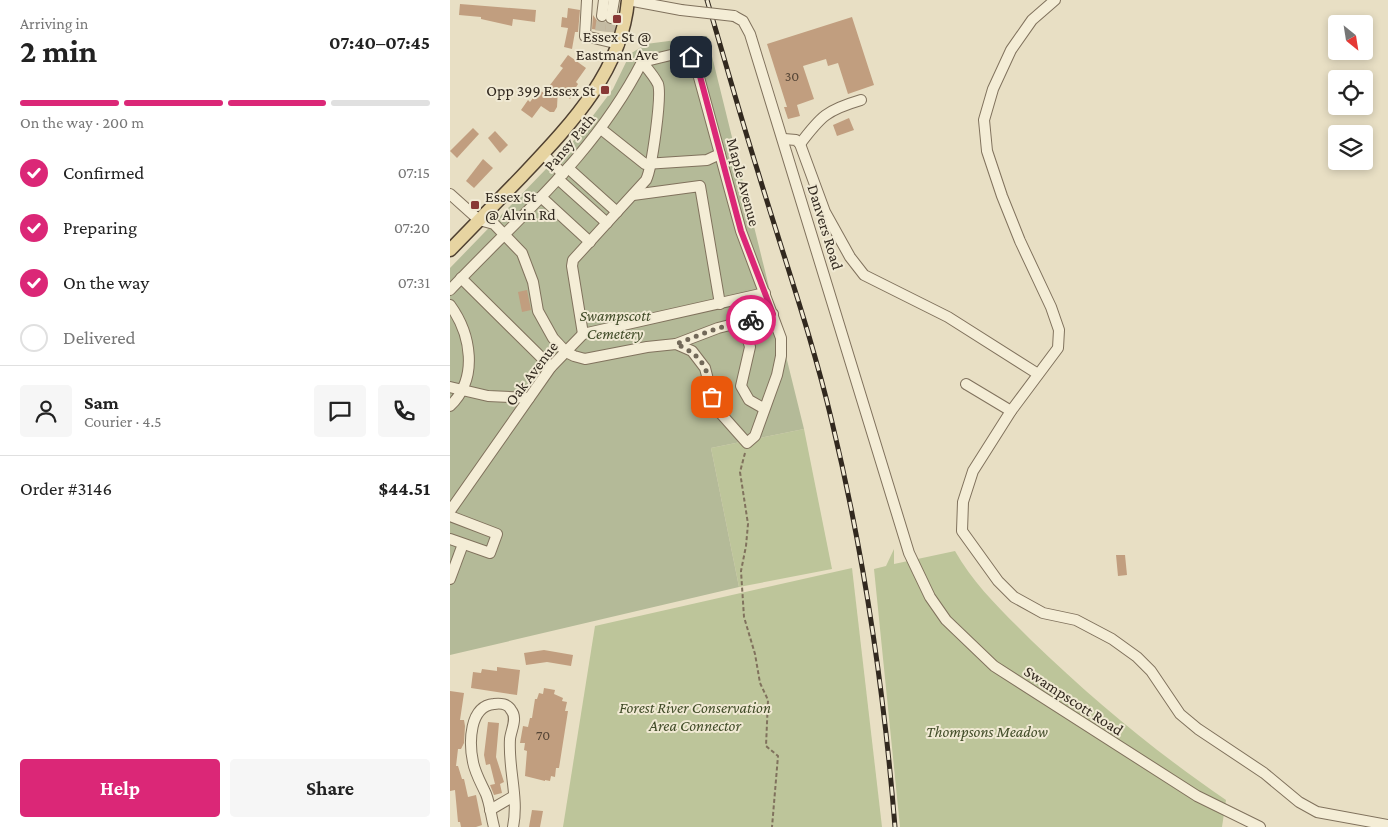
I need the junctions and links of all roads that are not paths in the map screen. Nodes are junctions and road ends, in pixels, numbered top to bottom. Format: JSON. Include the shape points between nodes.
{"nodes":[{"id":1,"x":587,"y":0,"type":"edge"},
{"id":2,"x":604,"y":0,"type":"edge"},
{"id":3,"x":614,"y":0,"type":"edge"},
{"id":4,"x":628,"y":0,"type":"edge"},
{"id":5,"x":1055,"y":0,"type":"edge"},
{"id":6,"x":607,"y":38,"type":"junction"},
{"id":7,"x":642,"y":62,"type":"junction"},
{"id":8,"x":861,"y":100,"type":"dead end"},
{"id":9,"x":601,"y":129,"type":"junction"},
{"id":10,"x":784,"y":139,"type":"junction"},
{"id":11,"x":800,"y":144,"type":"junction"},
{"id":12,"x":543,"y":154,"type":"junction"},
{"id":13,"x":720,"y":154,"type":"junction"},
{"id":14,"x":652,"y":165,"type":"junction"},
{"id":15,"x":563,"y":174,"type":"junction"},
{"id":16,"x":450,"y":194,"type":"edge"},
{"id":17,"x":633,"y":195,"type":"junction"},
{"id":18,"x":541,"y":197,"type":"junction"},
{"id":19,"x":617,"y":212,"type":"junction"},
{"id":20,"x":479,"y":220,"type":"junction"},
{"id":21,"x":607,"y":223,"type":"junction"},
{"id":22,"x":506,"y":235,"type":"junction"},
{"id":23,"x":590,"y":242,"type":"junction"},
{"id":24,"x":450,"y":250,"type":"edge"},
{"id":25,"x":462,"y":278,"type":"junction"},
{"id":26,"x":450,"y":290,"type":"edge"},
{"id":27,"x":765,"y":293,"type":"junction"},
{"id":28,"x":720,"y":304,"type":"junction"},
{"id":29,"x":450,"y":305,"type":"edge"},
{"id":30,"x":773,"y":314,"type":"junction"},
{"id":31,"x":743,"y":322,"type":"junction"},
{"id":32,"x":583,"y":334,"type":"junction"},
{"id":33,"x":676,"y":344,"type":"junction"},
{"id":34,"x":566,"y":352,"type":"junction"},
{"id":35,"x":551,"y":367,"type":"junction"},
{"id":36,"x":1038,"y":374,"type":"junction"},
{"id":37,"x":966,"y":384,"type":"dead end"},
{"id":38,"x":450,"y":387,"type":"edge"},
{"id":39,"x":462,"y":390,"type":"junction"},
{"id":40,"x":529,"y":398,"type":"junction"},
{"id":41,"x":450,"y":406,"type":"edge"},
{"id":42,"x":764,"y":408,"type":"junction"},
{"id":43,"x":1011,"y":411,"type":"junction"},
{"id":44,"x":450,"y":511,"type":"edge"},
{"id":45,"x":450,"y":516,"type":"edge"},
{"id":46,"x":450,"y":539,"type":"edge"},
{"id":47,"x":463,"y":544,"type":"junction"},
{"id":48,"x":910,"y":556,"type":"joint"},
{"id":49,"x":450,"y":579,"type":"edge"},
{"id":50,"x":514,"y":796,"type":"junction"},
{"id":51,"x":490,"y":810,"type":"junction"},
{"id":52,"x":1388,"y":825,"type":"edge"},
{"id":53,"x":494,"y":827,"type":"edge"},
{"id":54,"x":513,"y":827,"type":"edge"},
{"id":55,"x":1260,"y":827,"type":"edge"}],
"edges":[{"from":1,"to":6,"type":"street","via":[[585,36]]},
{"from":2,"to":3,"type":"street","via":[[607,17]]},
{"from":4,"to":6,"type":"main road"},
{"from":4,"to":10,"type":"street","name":"Danvers Road","bridge":true,"via":[[734,16],[743,21]]},
{"from":5,"to":36,"type":"street","via":[[1032,20],[1011,50],[993,89],[984,120],[987,151],[1002,196],[1059,330],[1058,348]]},
{"from":6,"to":12,"type":"main road","via":[[606,71],[585,104]]},
{"from":7,"to":9,"type":"street","name":"Pansy Path"},
{"from":7,"to":13,"type":"street","name":"Maple Avenue","via":[[679,53],[691,57],[697,65]]},
{"from":7,"to":14,"type":"street","via":[[659,90]]},
{"from":8,"to":11,"type":"street","via":[[828,111]]},
{"from":9,"to":14,"type":"street","via":[[639,161]]},
{"from":9,"to":15,"type":"street","name":"Pansy Path"},
{"from":10,"to":11,"type":"street"},
{"from":10,"to":48,"type":"street","name":"Danvers Road"},
{"from":11,"to":36,"type":"street","via":[[825,212],[842,245],[864,275],[948,317]]},
{"from":12,"to":15,"type":"street"},
{"from":12,"to":20,"type":"main road"},
{"from":13,"to":14,"type":"street","via":[[707,160]]},
{"from":13,"to":27,"type":"street","name":"Maple Avenue","via":[[741,231]]},
{"from":14,"to":17,"type":"street","via":[[646,180]]},
{"from":15,"to":18,"type":"street","name":"Pansy Path"},
{"from":15,"to":19,"type":"street"},
{"from":15,"to":21,"type":"street"},
{"from":16,"to":20,"type":"street"},
{"from":17,"to":19,"type":"street"},
{"from":17,"to":28,"type":"street","via":[[700,186]]},
{"from":18,"to":22,"type":"street","name":"Pansy Path"},
{"from":18,"to":23,"type":"street"},
{"from":19,"to":21,"type":"street"},
{"from":20,"to":22,"type":"street","via":[[494,224]]},
{"from":20,"to":24,"type":"main road"},
{"from":21,"to":23,"type":"street"},
{"from":22,"to":25,"type":"street","name":"Pansy Path"},
{"from":22,"to":34,"type":"street","via":[[530,266],[538,311],[553,338]]},
{"from":23,"to":32,"type":"street","via":[[576,255],[572,266]]},
{"from":25,"to":26,"type":"street","name":"Pansy Path"},
{"from":25,"to":35,"type":"street"},
{"from":27,"to":28,"type":"street"},
{"from":27,"to":30,"type":"street","name":"Maple Avenue"},
{"from":28,"to":32,"type":"street"},
{"from":29,"to":39,"type":"street","via":[[460,320],[469,354]]},
{"from":30,"to":31,"type":"street"},
{"from":30,"to":42,"type":"street","name":"Maple Avenue","via":[[781,338],[781,356]]},
{"from":31,"to":33,"type":"street"},
{"from":31,"to":42,"type":"street","via":[[750,347],[741,386],[749,400]]},
{"from":32,"to":34,"type":"street","name":"Oak Avenue"},
{"from":33,"to":34,"type":"street","via":[[592,358]]},
{"from":33,"to":42,"type":"street","name":"Maple Avenue","via":[[699,358],[709,379],[715,407],[747,443],[755,436]]},
{"from":34,"to":35,"type":"street","name":"Oak Avenue"},
{"from":35,"to":40,"type":"street","name":"Oak Avenue"},
{"from":36,"to":43,"type":"street"},
{"from":37,"to":43,"type":"street"},
{"from":38,"to":39,"type":"street"},
{"from":39,"to":40,"type":"street","via":[[488,396]]},
{"from":39,"to":41,"type":"street"},
{"from":40,"to":44,"type":"street","name":"Oak Avenue"},
{"from":43,"to":52,"type":"street","via":[[972,471],[963,502],[962,531],[998,581],[1014,597],[1043,613],[1076,620],[1137,657],[1151,671],[1180,714],[1264,773],[1299,802],[1317,812]]},
{"from":45,"to":47,"type":"street","via":[[497,534],[490,552]]},
{"from":46,"to":47,"type":"street"},
{"from":47,"to":49,"type":"street"},
{"from":48,"to":55,"type":"street","name":"Swampscott Road","via":[[946,620],[994,666],[1197,796]]},
{"from":50,"to":51,"type":"street"},
{"from":50,"to":51,"type":"street","via":[[510,740],[514,718],[512,710],[506,705],[487,705],[475,719],[472,752]]},
{"from":50,"to":54,"type":"street"},
{"from":51,"to":53,"type":"street"}]}
